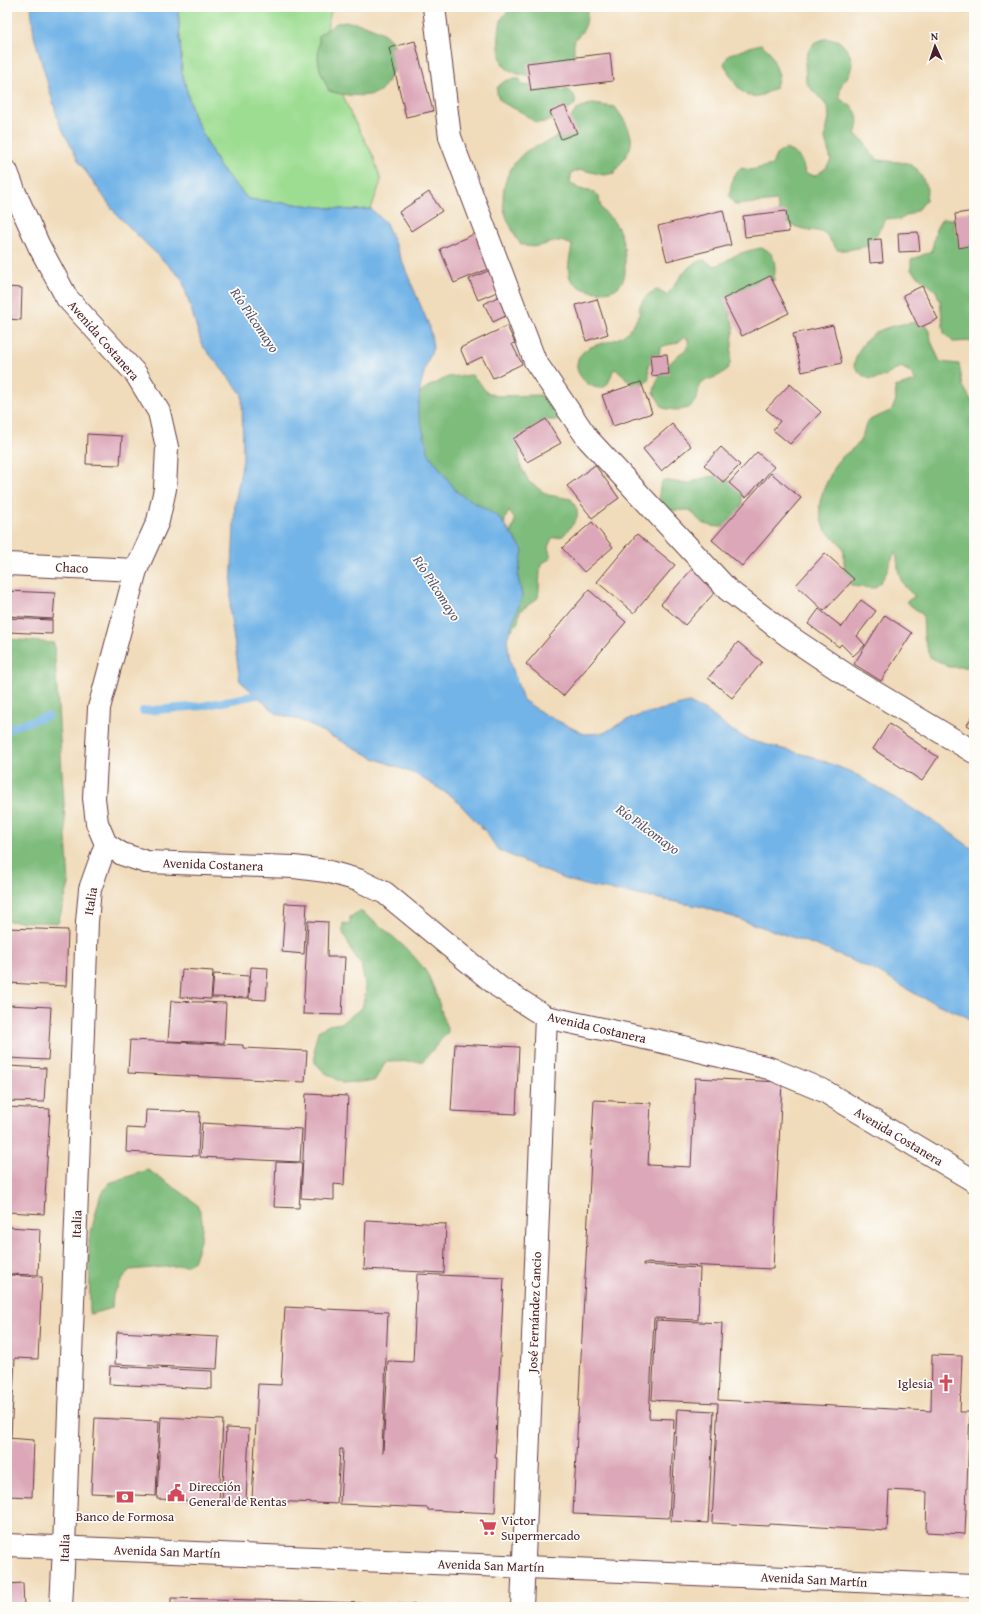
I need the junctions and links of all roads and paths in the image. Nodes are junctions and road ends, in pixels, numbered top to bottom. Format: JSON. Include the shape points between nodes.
{"nodes":[{"id":1,"x":434,"y":7,"type":"edge"},
{"id":2,"x":7,"y":172,"type":"edge"},
{"id":3,"x":7,"y":564,"type":"edge"},
{"id":4,"x":136,"y":570,"type":"junction"},
{"id":5,"x":974,"y":752,"type":"edge"},
{"id":6,"x":106,"y":844,"type":"junction"},
{"id":7,"x":546,"y":1017,"type":"junction"},
{"id":8,"x":974,"y":1181,"type":"edge"},
{"id":9,"x":7,"y":1545,"type":"edge"},
{"id":10,"x":64,"y":1547,"type":"junction"},
{"id":11,"x":524,"y":1567,"type":"junction"},
{"id":12,"x":974,"y":1586,"type":"edge"},
{"id":13,"x":61,"y":1607,"type":"edge"},
{"id":14,"x":522,"y":1607,"type":"edge"}],
"edges":[{"from":1,"to":5,"type":"street","via":[[450,137],[535,361],[588,438],[728,590],[786,635],[851,678]]},
{"from":2,"to":4,"type":"street","name":"Avenida Costanera","via":[[39,246],[67,298],[136,374],[159,412],[167,447],[165,489],[158,521]]},
{"from":3,"to":4,"type":"street","name":"Chaco"},
{"from":4,"to":6,"type":"street","name":"Avenida Costanera","via":[[99,708],[94,798],[97,823]]},
{"from":6,"to":7,"type":"street","name":"Avenida Costanera","via":[[122,854],[146,862],[294,867],[326,871],[358,880],[385,893],[499,987]]},
{"from":6,"to":10,"type":"street","name":"Italia","via":[[90,889],[87,922]]},
{"from":7,"to":8,"type":"street","name":"Avenida Costanera","via":[[769,1068],[824,1091]]},
{"from":7,"to":11,"type":"street","name":"José Fernández Cancio"},
{"from":9,"to":10,"type":"street","name":"Avenida San Martín"},
{"from":10,"to":11,"type":"street","name":"Avenida San Martín"},
{"from":10,"to":13,"type":"street","name":"Italia"},
{"from":11,"to":12,"type":"street","name":"Avenida San Martín"},
{"from":11,"to":14,"type":"street","name":"José Fernández Cancio"}]}
